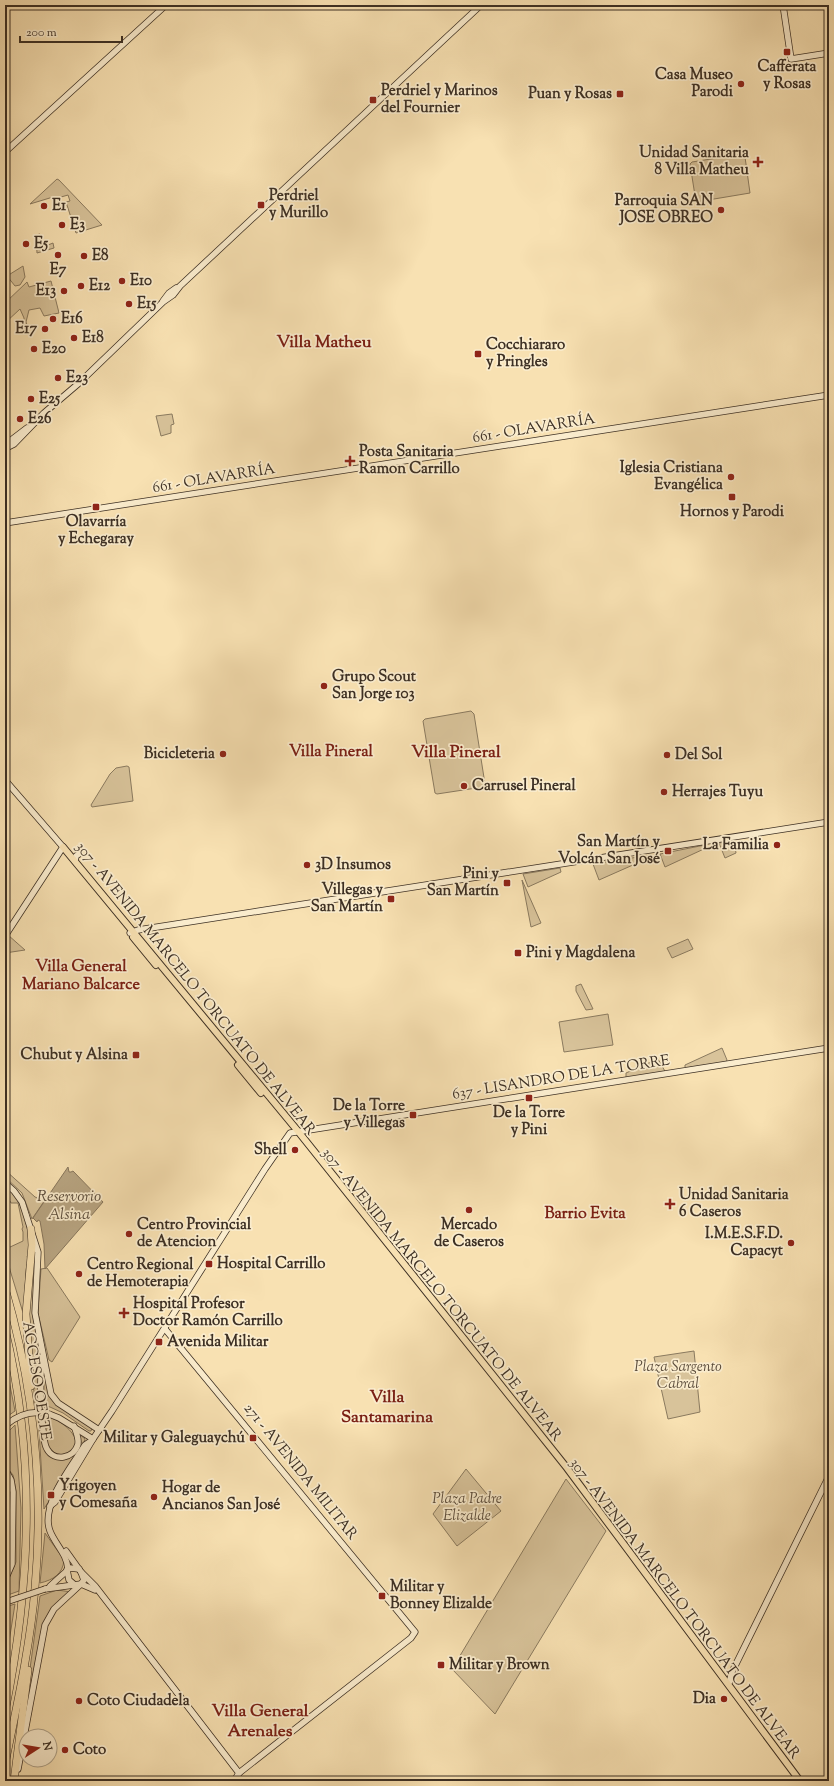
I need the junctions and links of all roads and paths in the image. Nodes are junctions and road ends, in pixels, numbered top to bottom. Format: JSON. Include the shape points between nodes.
{"nodes":[{"id":1,"x":166,"y":5,"type":"edge"},
{"id":2,"x":481,"y":5,"type":"edge"},
{"id":3,"x":783,"y":5,"type":"edge"},
{"id":4,"x":829,"y":53,"type":"edge"},
{"id":5,"x":5,"y":152,"type":"edge"},
{"id":6,"x":829,"y":395,"type":"edge"},
{"id":7,"x":6,"y":448,"type":"edge"},
{"id":8,"x":5,"y":524,"type":"edge"},
{"id":9,"x":5,"y":780,"type":"edge"},
{"id":10,"x":829,"y":822,"type":"edge"},
{"id":11,"x":63,"y":847,"type":"junction"},
{"id":12,"x":79,"y":854,"type":"dead end"},
{"id":13,"x":76,"y":861,"type":"junction"},
{"id":14,"x":132,"y":932,"type":"junction"},
{"id":15,"x":5,"y":936,"type":"edge"},
{"id":16,"x":829,"y":1048,"type":"edge"},
{"id":17,"x":295,"y":1131,"type":"junction"},
{"id":18,"x":5,"y":1182,"type":"edge"},
{"id":19,"x":31,"y":1230,"type":"junction"},
{"id":20,"x":5,"y":1288,"type":"edge"},
{"id":21,"x":5,"y":1329,"type":"edge"},
{"id":22,"x":165,"y":1329,"type":"junction"},
{"id":23,"x":5,"y":1344,"type":"edge"},
{"id":24,"x":42,"y":1346,"type":"junction"},
{"id":25,"x":15,"y":1375,"type":"junction"},
{"id":26,"x":32,"y":1418,"type":"junction"},
{"id":27,"x":6,"y":1425,"type":"edge"},
{"id":28,"x":74,"y":1426,"type":"junction"},
{"id":29,"x":99,"y":1430,"type":"junction"},
{"id":30,"x":92,"y":1439,"type":"junction"},
{"id":31,"x":5,"y":1469,"type":"edge"},
{"id":32,"x":829,"y":1476,"type":"edge"},
{"id":33,"x":56,"y":1541,"type":"junction"},
{"id":34,"x":12,"y":1554,"type":"junction"},
{"id":35,"x":68,"y":1569,"type":"junction"},
{"id":36,"x":80,"y":1570,"type":"junction"},
{"id":37,"x":5,"y":1572,"type":"edge"},
{"id":38,"x":5,"y":1580,"type":"edge"},
{"id":39,"x":79,"y":1585,"type":"junction"},
{"id":40,"x":47,"y":1588,"type":"junction"},
{"id":41,"x":98,"y":1591,"type":"junction"},
{"id":42,"x":7,"y":1601,"type":"edge"},
{"id":43,"x":31,"y":1624,"type":"junction"},
{"id":44,"x":18,"y":1638,"type":"junction"},
{"id":45,"x":5,"y":1684,"type":"edge"},
{"id":46,"x":728,"y":1684,"type":"junction"},
{"id":47,"x":5,"y":1712,"type":"edge"},
{"id":48,"x":5,"y":1764,"type":"edge"},
{"id":49,"x":239,"y":1773,"type":"junction"},
{"id":50,"x":15,"y":1781,"type":"edge"},
{"id":51,"x":234,"y":1781,"type":"edge"},
{"id":52,"x":796,"y":1781,"type":"edge"},
{"id":53,"x":800,"y":1781,"type":"edge"}],
"edges":[{"from":1,"to":5,"type":"street"},
{"from":2,"to":7,"type":"street","via":[[180,286],[169,293],[134,330],[84,377],[66,390],[14,444]]},
{"from":3,"to":4,"type":"street","via":[[791,59]]},
{"from":6,"to":8,"type":"street","name":"661 - OLAVARRÍA"},
{"from":9,"to":11,"type":"street"},
{"from":10,"to":14,"type":"street"},
{"from":11,"to":13,"type":"main road","name":"307 - AVENIDA MARCELO TORCUATO DE ALVEAR"},
{"from":11,"to":14,"type":"main road","name":"307 - AVENIDA MARCELO TORCUATO DE ALVEAR","via":[[69,858]]},
{"from":11,"to":15,"type":"street"},
{"from":12,"to":13,"type":"street"},
{"from":13,"to":14,"type":"main road","name":"307 - AVENIDA MARCELO TORCUATO DE ALVEAR"},
{"from":14,"to":17,"type":"main road","name":"307 - AVENIDA MARCELO TORCUATO DE ALVEAR"},
{"from":16,"to":17,"type":"street","name":"637 - LISANDRO DE LA TORRE","via":[[579,1089]]},
{"from":17,"to":22,"type":"street","via":[[288,1134],[265,1169]]},
{"from":17,"to":46,"type":"main road","name":"307 - AVENIDA MARCELO TORCUATO DE ALVEAR","via":[[567,1468]]},
{"from":18,"to":19,"type":"street","via":[[20,1198]]},
{"from":19,"to":24,"type":"street","via":[[38,1252],[35,1314]]},
{"from":19,"to":26,"type":"highway","via":[[26,1314]]},
{"from":20,"to":26,"type":"highway","name":"ACCESO OESTE","via":[[21,1354]]},
{"from":21,"to":25,"type":"highway","name":"ACCESO OESTE"},
{"from":22,"to":29,"type":"street"},
{"from":22,"to":49,"type":"street","name":"271 - AVENIDA MILITAR","via":[[415,1632],[411,1638]]},
{"from":23,"to":25,"type":"highway"},
{"from":24,"to":28,"type":"street","via":[[40,1405],[48,1451],[60,1457],[73,1452],[78,1441]]},
{"from":24,"to":29,"type":"street","via":[[50,1391],[55,1400]]},
{"from":25,"to":44,"type":"highway","name":"ACCESO OESTE","via":[[24,1442],[27,1510],[26,1572]]},
{"from":26,"to":43,"type":"highway","name":"ACCESO OESTE","via":[[38,1541]]},
{"from":27,"to":28,"type":"street","bridge":true,"via":[[16,1418],[38,1412],[49,1414]]},
{"from":28,"to":30,"type":"street"},
{"from":29,"to":30,"type":"street"},
{"from":30,"to":33,"type":"street","via":[[55,1502],[50,1506],[48,1521]]},
{"from":31,"to":34,"type":"street","via":[[13,1492]]},
{"from":32,"to":46,"type":"street"},
{"from":33,"to":35,"type":"street","via":[[66,1558]]},
{"from":33,"to":36,"type":"street"},
{"from":34,"to":37,"type":"street"},
{"from":34,"to":38,"type":"street","via":[[12,1564]]},
{"from":35,"to":36,"type":"street","via":[[72,1567]]},
{"from":35,"to":39,"type":"street","via":[[69,1580]]},
{"from":35,"to":40,"type":"street","via":[[57,1582]]},
{"from":36,"to":39,"type":"street","via":[[84,1578]]},
{"from":36,"to":41,"type":"street"},
{"from":39,"to":40,"type":"street"},
{"from":39,"to":41,"type":"street"},
{"from":39,"to":50,"type":"street","via":[[54,1609],[45,1625]]},
{"from":40,"to":42,"type":"street","bridge":true},
{"from":41,"to":49,"type":"street"},
{"from":43,"to":48,"type":"highway","name":"ACCESO OESTE"},
{"from":43,"to":50,"type":"highway","via":[[30,1657]]},
{"from":44,"to":45,"type":"highway"},
{"from":44,"to":47,"type":"highway","name":"ACCESO OESTE"},
{"from":46,"to":52,"type":"main road","name":"307 - AVENIDA MARCELO TORCUATO DE ALVEAR"},
{"from":46,"to":53,"type":"main road","name":"307 - AVENIDA MARCELO TORCUATO DE ALVEAR"},
{"from":49,"to":51,"type":"street"}]}
